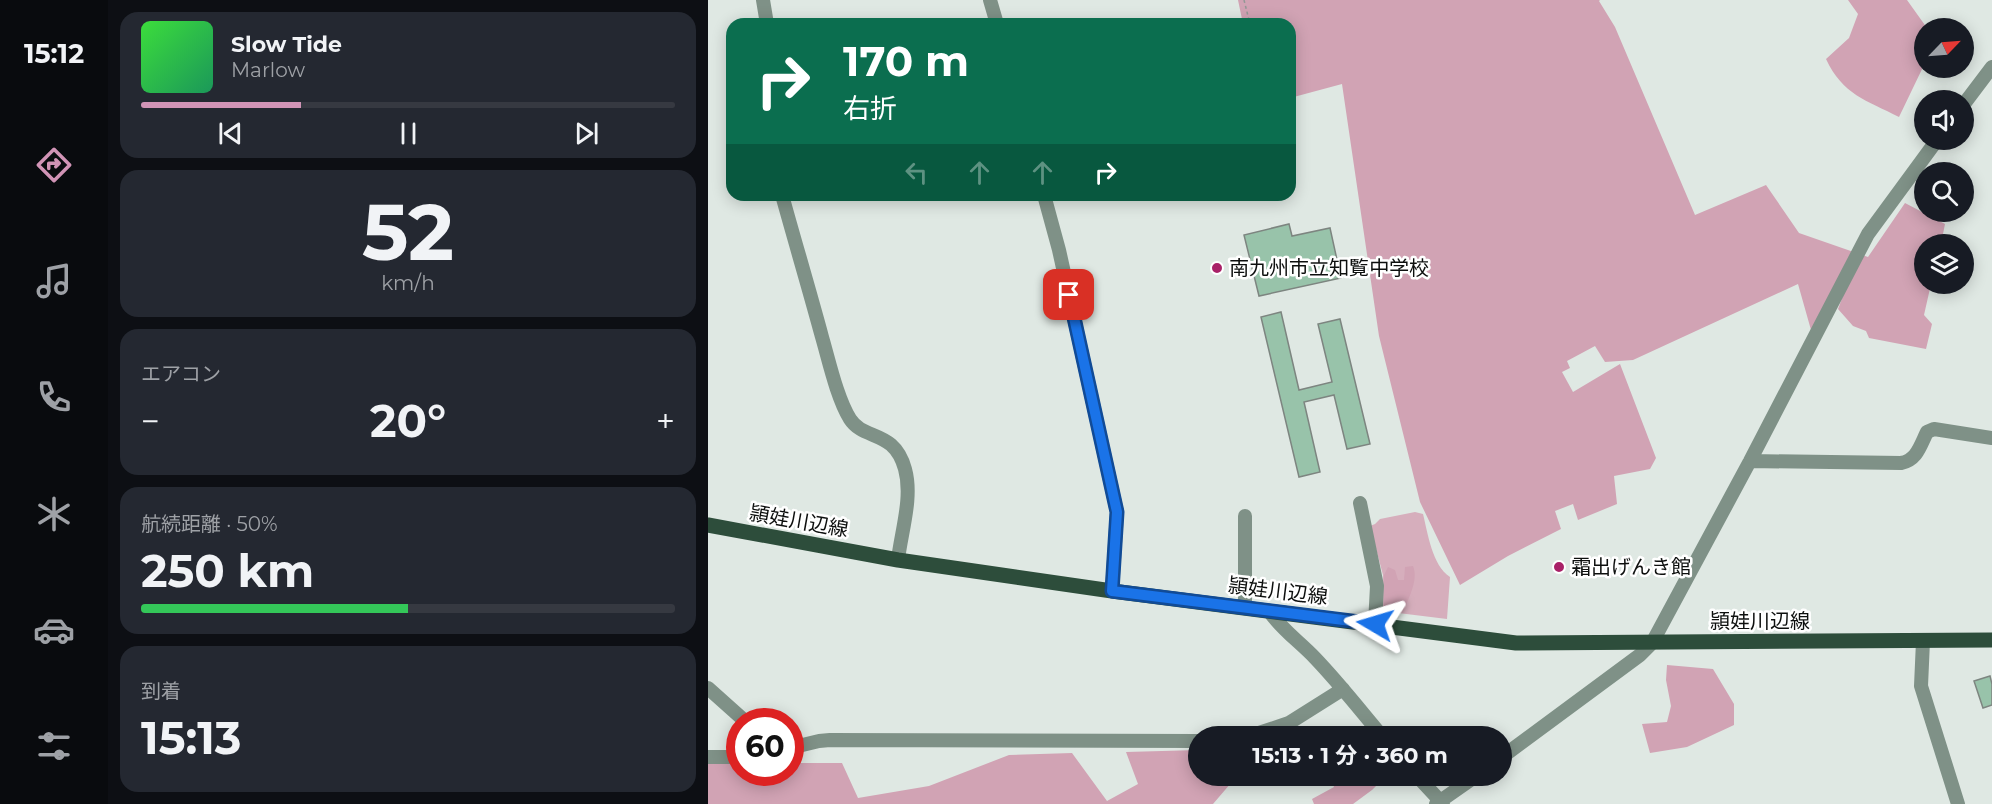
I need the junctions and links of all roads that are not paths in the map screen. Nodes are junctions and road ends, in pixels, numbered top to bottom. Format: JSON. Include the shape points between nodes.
{"nodes":[{"id":1,"x":763,"y":0,"type":"edge"},
{"id":2,"x":990,"y":0,"type":"edge"},
{"id":3,"x":765,"y":18,"type":"edge"},
{"id":4,"x":996,"y":18,"type":"edge"},
{"id":5,"x":1992,"y":67,"type":"edge"},
{"id":6,"x":1974,"y":91,"type":"edge"},
{"id":7,"x":1930,"y":150,"type":"edge"},
{"id":8,"x":784,"y":201,"type":"edge"},
{"id":9,"x":1046,"y":201,"type":"edge"},
{"id":10,"x":1992,"y":438,"type":"edge"},
{"id":11,"x":1750,"y":461,"type":"junction"},
{"id":12,"x":1360,"y":503,"type":"dead end"},
{"id":13,"x":1245,"y":516,"type":"dead end"},
{"id":14,"x":708,"y":525,"type":"edge"},
{"id":15,"x":898,"y":560,"type":"junction"},
{"id":16,"x":1112,"y":591,"type":"junction"},
{"id":17,"x":1245,"y":608,"type":"junction"},
{"id":18,"x":1269,"y":611,"type":"junction"},
{"id":19,"x":1375,"y":624,"type":"junction"},
{"id":20,"x":1992,"y":639,"type":"edge"},
{"id":21,"x":1923,"y":641,"type":"junction"},
{"id":22,"x":1652,"y":643,"type":"junction"},
{"id":23,"x":708,"y":688,"type":"edge"},
{"id":24,"x":1343,"y":688,"type":"junction"},
{"id":25,"x":730,"y":708,"type":"edge"},
{"id":26,"x":1280,"y":726,"type":"edge"},
{"id":27,"x":1374,"y":726,"type":"edge"},
{"id":28,"x":1188,"y":741,"type":"edge"},
{"id":29,"x":804,"y":745,"type":"edge"},
{"id":30,"x":1512,"y":750,"type":"edge"},
{"id":31,"x":708,"y":757,"type":"edge"},
{"id":32,"x":726,"y":757,"type":"edge"},
{"id":33,"x":1426,"y":786,"type":"edge"},
{"id":34,"x":1463,"y":786,"type":"edge"},
{"id":35,"x":1440,"y":803,"type":"edge"},
{"id":36,"x":1958,"y":804,"type":"edge"}],
"edges":[{"from":1,"to":3,"type":"street"},
{"from":2,"to":4,"type":"street"},
{"from":5,"to":6,"type":"street"},
{"from":7,"to":11,"type":"street","via":[[1868,234]]},
{"from":8,"to":15,"type":"street","via":[[831,368],[851,422],[896,449],[906,470],[908,490]]},
{"from":9,"to":16,"type":"street","via":[[1117,512]]},
{"from":10,"to":11,"type":"street","via":[[1934,429],[1926,432],[1915,458],[1901,463]]},
{"from":11,"to":22,"type":"street"},
{"from":12,"to":19,"type":"street","via":[[1377,586]]},
{"from":13,"to":17,"type":"street"},
{"from":14,"to":15,"type":"main road","name":"頴娃川辺線"},
{"from":15,"to":16,"type":"main road","name":"頴娃川辺線"},
{"from":16,"to":17,"type":"main road","name":"頴娃川辺線"},
{"from":17,"to":18,"type":"main road","name":"頴娃川辺線"},
{"from":18,"to":19,"type":"main road","name":"頴娃川辺線"},
{"from":18,"to":24,"type":"street"},
{"from":19,"to":22,"type":"main road","name":"頴娃川辺線","via":[[1516,643]]},
{"from":20,"to":21,"type":"main road","name":"頴娃川辺線"},
{"from":21,"to":22,"type":"main road","name":"頴娃川辺線"},
{"from":21,"to":36,"type":"street","via":[[1921,686]]},
{"from":22,"to":30,"type":"street"},
{"from":23,"to":25,"type":"street"},
{"from":24,"to":26,"type":"street"},
{"from":24,"to":27,"type":"street"},
{"from":28,"to":29,"type":"street","via":[[819,741]]},
{"from":31,"to":32,"type":"street"},
{"from":33,"to":35,"type":"street"},
{"from":34,"to":35,"type":"street"}]}
